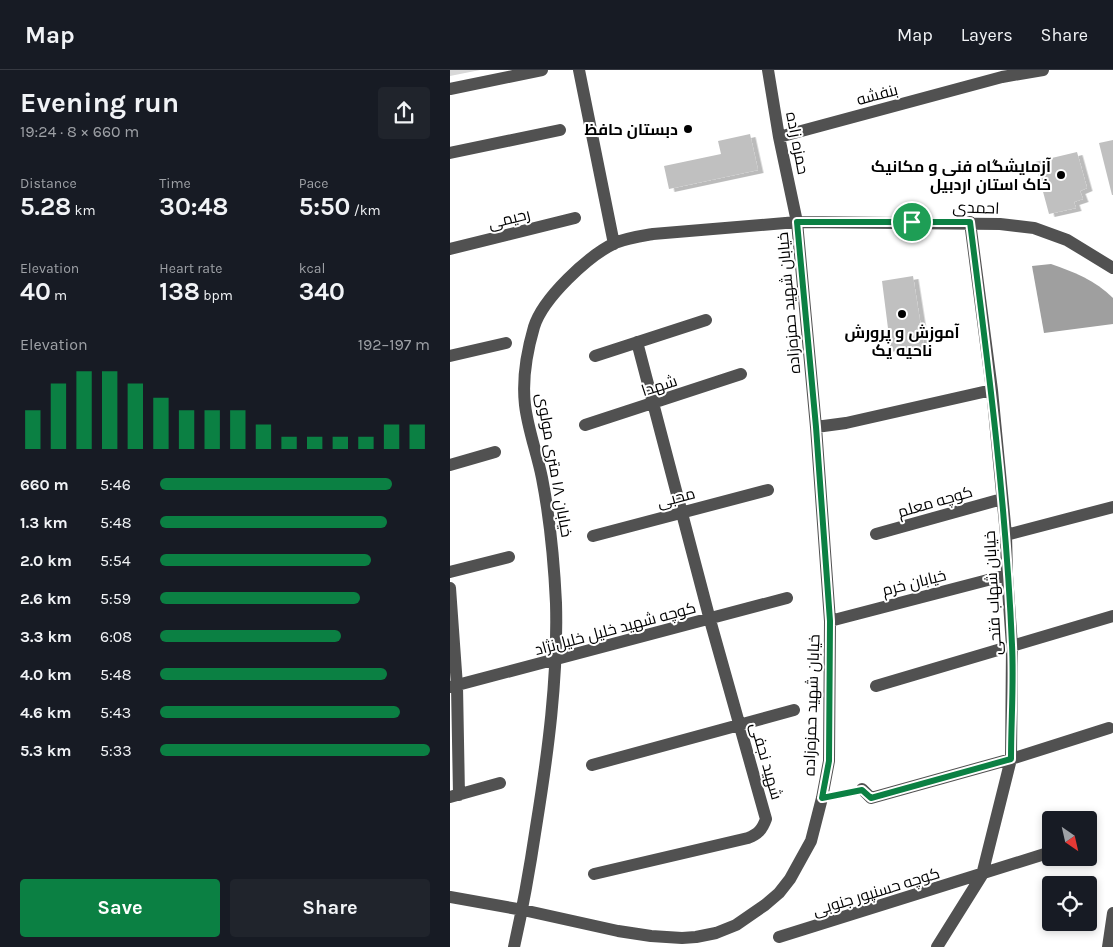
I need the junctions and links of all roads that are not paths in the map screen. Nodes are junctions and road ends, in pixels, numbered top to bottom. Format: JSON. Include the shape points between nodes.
{"nodes":[{"id":1,"x":542,"y":70,"type":"edge"},
{"id":2,"x":579,"y":70,"type":"edge"},
{"id":3,"x":768,"y":70,"type":"edge"},
{"id":4,"x":1043,"y":70,"type":"edge"},
{"id":5,"x":1001,"y":74,"type":"edge"},
{"id":6,"x":450,"y":89,"type":"edge"},
{"id":7,"x":560,"y":130,"type":"dead end"},
{"id":8,"x":779,"y":137,"type":"junction"},
{"id":9,"x":450,"y":153,"type":"edge"},
{"id":10,"x":576,"y":218,"type":"dead end"},
{"id":11,"x":797,"y":222,"type":"junction"},
{"id":12,"x":970,"y":222,"type":"junction"},
{"id":13,"x":614,"y":244,"type":"junction"},
{"id":14,"x":450,"y":249,"type":"edge"},
{"id":15,"x":1113,"y":268,"type":"edge"},
{"id":16,"x":706,"y":320,"type":"dead end"},
{"id":17,"x":637,"y":342,"type":"junction"},
{"id":18,"x":506,"y":343,"type":"dead end"},
{"id":19,"x":450,"y":356,"type":"edge"},
{"id":20,"x":595,"y":356,"type":"dead end"},
{"id":21,"x":742,"y":374,"type":"dead end"},
{"id":22,"x":992,"y":390,"type":"junction"},
{"id":23,"x":653,"y":404,"type":"junction"},
{"id":24,"x":585,"y":425,"type":"dead end"},
{"id":25,"x":816,"y":427,"type":"junction"},
{"id":26,"x":495,"y":452,"type":"dead end"},
{"id":27,"x":450,"y":465,"type":"edge"},
{"id":28,"x":768,"y":490,"type":"dead end"},
{"id":29,"x":1002,"y":499,"type":"junction"},
{"id":30,"x":1113,"y":507,"type":"edge"},
{"id":31,"x":682,"y":512,"type":"junction"},
{"id":32,"x":876,"y":534,"type":"dead end"},
{"id":33,"x":1006,"y":535,"type":"junction"},
{"id":34,"x":593,"y":536,"type":"dead end"},
{"id":35,"x":509,"y":557,"type":"dead end"},
{"id":36,"x":450,"y":572,"type":"edge"},
{"id":37,"x":1007,"y":575,"type":"junction"},
{"id":38,"x":450,"y":588,"type":"edge"},
{"id":39,"x":787,"y":598,"type":"dead end"},
{"id":40,"x":1113,"y":616,"type":"edge"},
{"id":41,"x":710,"y":620,"type":"junction"},
{"id":42,"x":830,"y":621,"type":"junction"},
{"id":43,"x":1012,"y":646,"type":"junction"},
{"id":44,"x":557,"y":659,"type":"junction"},
{"id":45,"x":876,"y":686,"type":"dead end"},
{"id":46,"x":454,"y":687,"type":"edge"},
{"id":47,"x":794,"y":710,"type":"dead end"},
{"id":48,"x":740,"y":724,"type":"junction"},
{"id":49,"x":1110,"y":728,"type":"dead end"},
{"id":50,"x":1011,"y":759,"type":"junction"},
{"id":51,"x":592,"y":764,"type":"dead end"},
{"id":52,"x":500,"y":784,"type":"dead end"},
{"id":53,"x":862,"y":790,"type":"road end"},
{"id":54,"x":454,"y":796,"type":"edge"},
{"id":55,"x":1042,"y":855,"type":"edge"},
{"id":56,"x":594,"y":874,"type":"dead end"},
{"id":57,"x":982,"y":875,"type":"junction"},
{"id":58,"x":450,"y":897,"type":"edge"},
{"id":59,"x":523,"y":910,"type":"junction"},
{"id":60,"x":1113,"y":913,"type":"edge"},
{"id":61,"x":779,"y":937,"type":"dead end"},
{"id":62,"x":514,"y":947,"type":"edge"},
{"id":63,"x":937,"y":947,"type":"edge"},
{"id":64,"x":1108,"y":947,"type":"edge"}],
"edges":[{"from":1,"to":6,"type":"street"},
{"from":2,"to":13,"type":"street"},
{"from":3,"to":8,"type":"street","name":"حمزه زاده"},
{"from":4,"to":5,"type":"street","name":"بنفشه"},
{"from":5,"to":8,"type":"street","name":"بنفشه"},
{"from":7,"to":9,"type":"street"},
{"from":8,"to":11,"type":"street","name":"حمزه زاده"},
{"from":10,"to":14,"type":"street","name":"رحیمی"},
{"from":11,"to":12,"type":"street","name":"احمدی"},
{"from":11,"to":13,"type":"street","name":"خیابان ۱۸ متری مولوی","via":[[653,234]]},
{"from":11,"to":25,"type":"street","name":"خیابان شهید حمزه‌زاده"},
{"from":12,"to":15,"type":"street","name":"احمدی","via":[[1034,228],[1068,240]]},
{"from":12,"to":22,"type":"street","name":"خیابان شهاب فتحی"},
{"from":13,"to":44,"type":"street","name":"خیابان ۱۸ متری مولوی","via":[[564,282],[547,302],[535,325],[527,356],[525,403],[552,539]]},
{"from":16,"to":17,"type":"street"},
{"from":17,"to":20,"type":"street"},
{"from":17,"to":23,"type":"street","name":"شهید نجفی"},
{"from":18,"to":19,"type":"street"},
{"from":21,"to":23,"type":"street","name":"شهدا"},
{"from":22,"to":25,"type":"street"},
{"from":22,"to":29,"type":"street","name":"خیابان شهاب فتحی"},
{"from":23,"to":24,"type":"street","name":"شهدا"},
{"from":23,"to":31,"type":"street","name":"شهید نجفی"},
{"from":25,"to":42,"type":"street","name":"خیابان شهید حمزه‌زاده"},
{"from":26,"to":27,"type":"street"},
{"from":28,"to":31,"type":"street","name":"محبی"},
{"from":29,"to":32,"type":"street","name":"کوچه معلم"},
{"from":29,"to":33,"type":"street","name":"خیابان شهاب فتحی"},
{"from":30,"to":33,"type":"street"},
{"from":31,"to":34,"type":"street","name":"محبی"},
{"from":31,"to":41,"type":"street","name":"شهید نجفی"},
{"from":33,"to":37,"type":"street","name":"خیابان شهاب فتحی"},
{"from":35,"to":36,"type":"street"},
{"from":37,"to":42,"type":"street","name":"خیابان خرم"},
{"from":37,"to":43,"type":"street","name":"خیابان شهاب فتحی"},
{"from":38,"to":46,"type":"street"},
{"from":39,"to":41,"type":"street","name":"کوچه شهید خلیل خلیل‌نژاد"},
{"from":40,"to":43,"type":"street"},
{"from":41,"to":44,"type":"street","name":"کوچه شهید خلیل خلیل‌نژاد"},
{"from":41,"to":48,"type":"street","name":"شهید نجفی"},
{"from":42,"to":59,"type":"street","name":"خیابان شهید حمزه‌زاده","via":[[829,761],[811,841],[779,893],[736,925],[716,933],[682,938],[618,931]]},
{"from":43,"to":45,"type":"street"},
{"from":43,"to":50,"type":"street","name":"خیابان شهاب فتحی"},
{"from":44,"to":46,"type":"street","name":"کوچه شهید خلیل خلیل‌نژاد"},
{"from":44,"to":59,"type":"street","name":"خیابان ۱۸ متری مولوی","via":[[544,777]]},
{"from":46,"to":54,"type":"street"},
{"from":47,"to":48,"type":"street"},
{"from":48,"to":51,"type":"street"},
{"from":48,"to":56,"type":"street","name":"شهید نجفی","via":[[766,819],[762,829],[748,838]]},
{"from":49,"to":50,"type":"street"},
{"from":50,"to":53,"type":"street","via":[[871,798]]},
{"from":50,"to":57,"type":"street","name":"خیابان شهاب فتحی"},
{"from":52,"to":54,"type":"street"},
{"from":55,"to":57,"type":"street","name":"کوچه حسنپور جنوبی"},
{"from":57,"to":61,"type":"street","name":"کوچه حسنپور جنوبی"},
{"from":57,"to":63,"type":"street","name":"خیابان شهاب فتحی"},
{"from":58,"to":59,"type":"street","name":"خیابان شهید حمزه‌زاده"},
{"from":59,"to":62,"type":"street","name":"خیابان ۱۸ متری مولوی"},
{"from":60,"to":64,"type":"street"}]}
